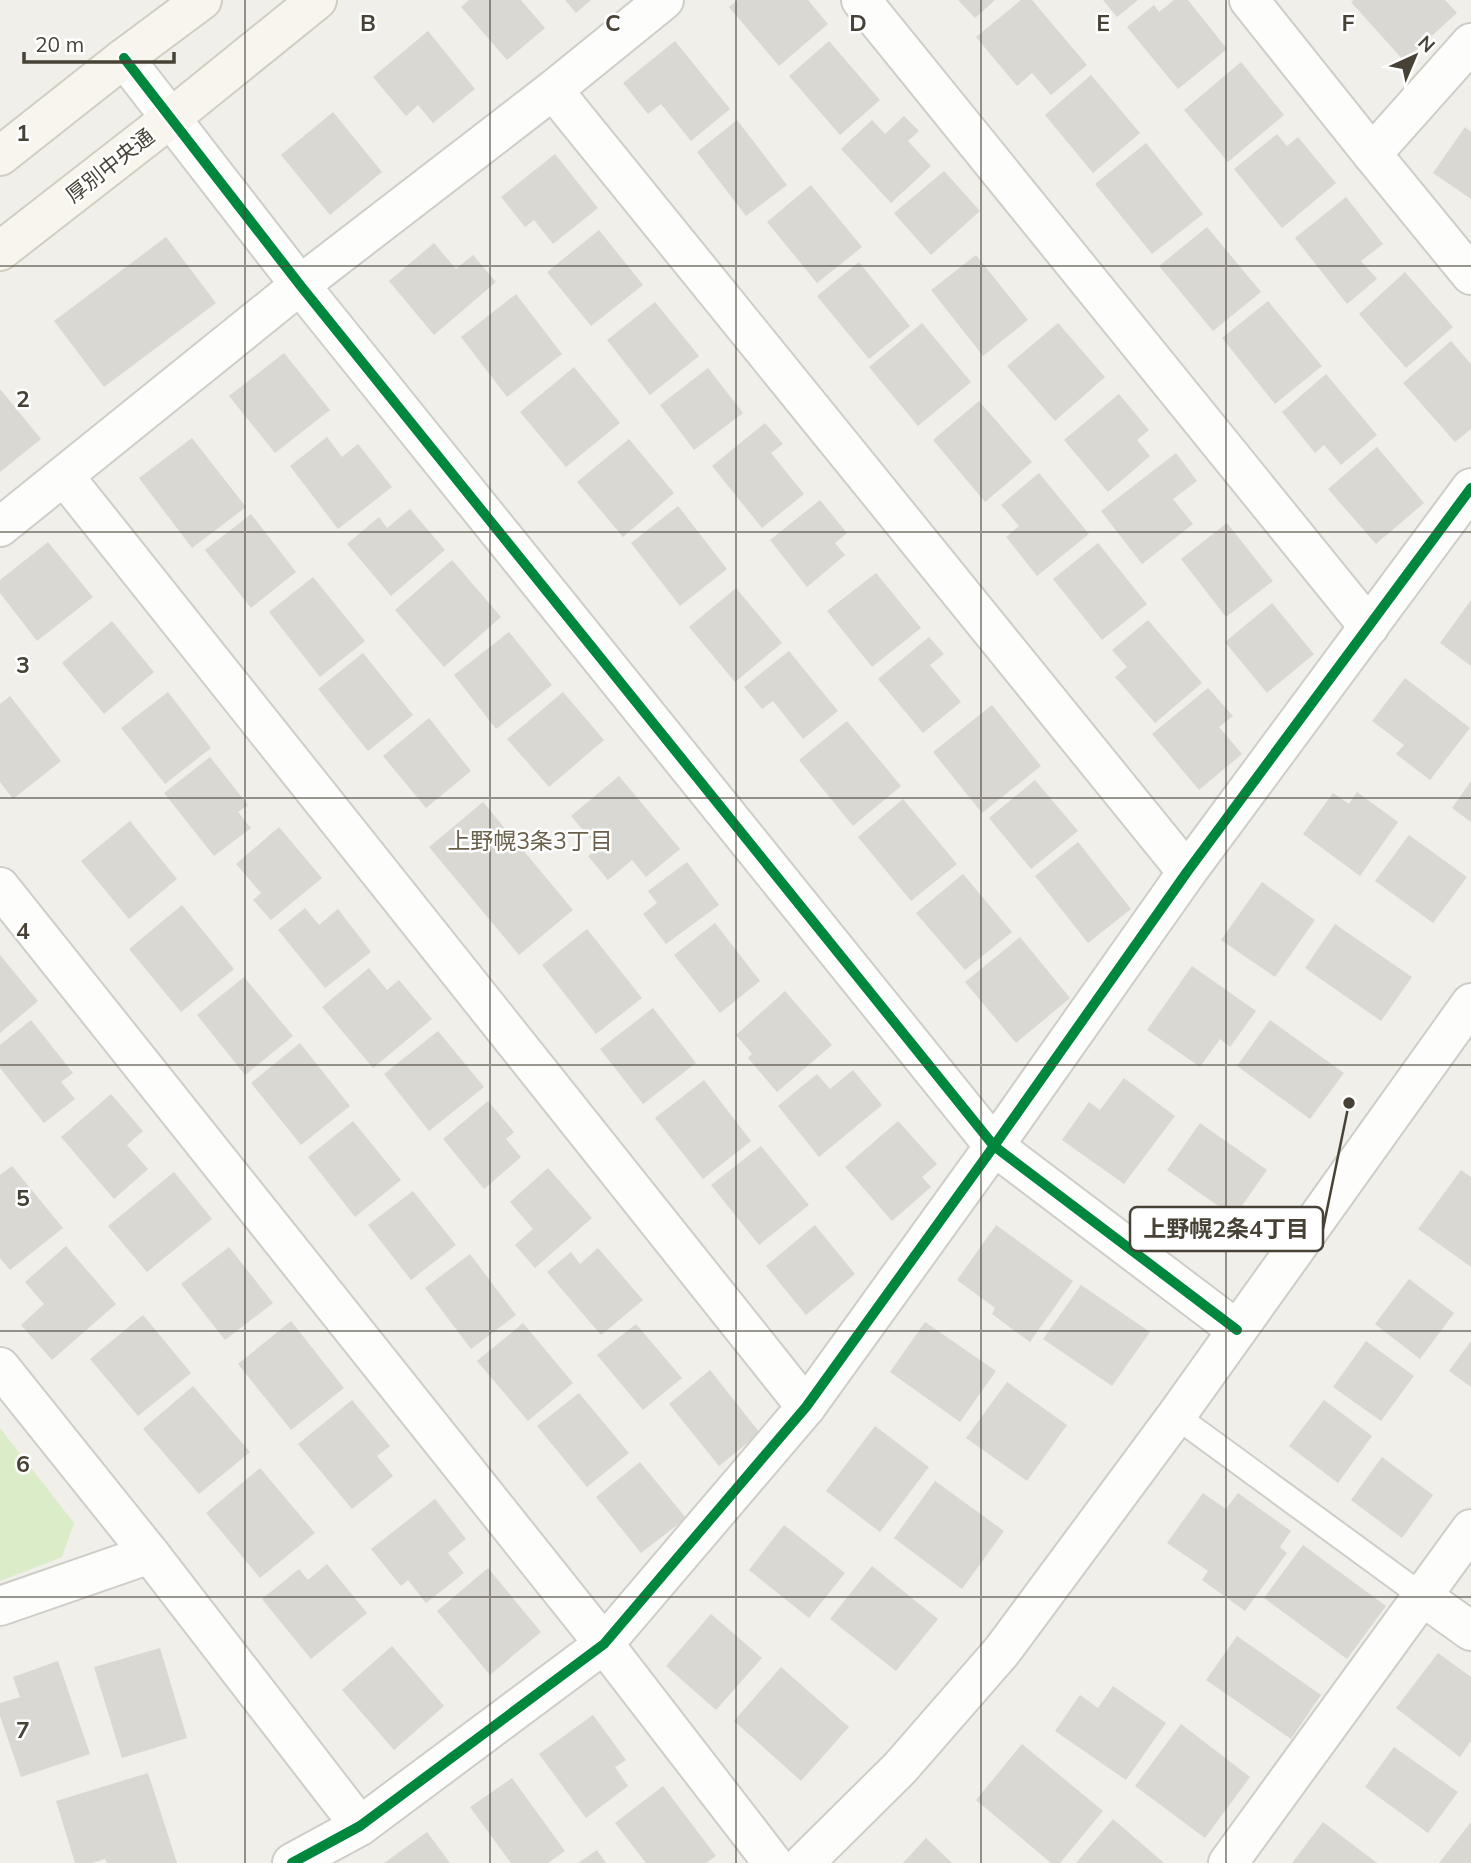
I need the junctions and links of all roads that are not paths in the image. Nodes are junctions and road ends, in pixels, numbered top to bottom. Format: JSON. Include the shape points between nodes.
{"nodes":[{"id":1,"x":202,"y":0,"type":"edge"},
{"id":2,"x":317,"y":0,"type":"edge"},
{"id":3,"x":664,"y":0,"type":"edge"},
{"id":4,"x":861,"y":0,"type":"edge"},
{"id":5,"x":1249,"y":0,"type":"edge"},
{"id":6,"x":1471,"y":43,"type":"edge"},
{"id":7,"x":124,"y":58,"type":"junction"},
{"id":8,"x":553,"y":90,"type":"junction"},
{"id":9,"x":171,"y":118,"type":"junction"},
{"id":10,"x":1372,"y":154,"type":"junction"},
{"id":11,"x":0,"y":156,"type":"edge"},
{"id":12,"x":0,"y":251,"type":"edge"},
{"id":13,"x":1471,"y":275,"type":"edge"},
{"id":14,"x":300,"y":285,"type":"junction"},
{"id":15,"x":64,"y":476,"type":"junction"},
{"id":16,"x":1467,"y":504,"type":"edge"},
{"id":17,"x":0,"y":527,"type":"edge"},
{"id":18,"x":1369,"y":627,"type":"junction"},
{"id":19,"x":1187,"y":872,"type":"junction"},
{"id":20,"x":0,"y":887,"type":"edge"},
{"id":21,"x":1471,"y":1003,"type":"edge"},
{"id":22,"x":994,"y":1146,"type":"junction"},
{"id":23,"x":1237,"y":1329,"type":"junction"},
{"id":24,"x":0,"y":1367,"type":"edge"},
{"id":25,"x":806,"y":1407,"type":"junction"},
{"id":26,"x":1176,"y":1416,"type":"junction"},
{"id":27,"x":1471,"y":1529,"type":"edge"},
{"id":28,"x":150,"y":1554,"type":"junction"},
{"id":29,"x":1422,"y":1596,"type":"junction"},
{"id":30,"x":0,"y":1606,"type":"edge"},
{"id":31,"x":1471,"y":1631,"type":"edge"},
{"id":32,"x":604,"y":1644,"type":"junction"},
{"id":33,"x":360,"y":1826,"type":"junction"},
{"id":34,"x":292,"y":1863,"type":"edge"},
{"id":35,"x":774,"y":1863,"type":"edge"},
{"id":36,"x":804,"y":1863,"type":"edge"},
{"id":37,"x":1227,"y":1863,"type":"edge"}],
"edges":[{"from":1,"to":7,"type":"main road"},
{"from":2,"to":9,"type":"main road","name":"厚別中央通"},
{"from":3,"to":8,"type":"street"},
{"from":4,"to":18,"type":"street"},
{"from":5,"to":10,"type":"street"},
{"from":6,"to":10,"type":"street"},
{"from":7,"to":9,"type":"street"},
{"from":7,"to":11,"type":"main road"},
{"from":8,"to":14,"type":"street"},
{"from":8,"to":19,"type":"street"},
{"from":9,"to":12,"type":"main road","name":"厚別中央通"},
{"from":9,"to":14,"type":"street"},
{"from":10,"to":13,"type":"street"},
{"from":14,"to":15,"type":"street"},
{"from":14,"to":22,"type":"street"},
{"from":15,"to":17,"type":"street"},
{"from":15,"to":25,"type":"street"},
{"from":16,"to":18,"type":"street"},
{"from":18,"to":19,"type":"street"},
{"from":19,"to":22,"type":"street"},
{"from":20,"to":32,"type":"street"},
{"from":21,"to":23,"type":"street"},
{"from":22,"to":23,"type":"street"},
{"from":22,"to":25,"type":"street"},
{"from":23,"to":26,"type":"street"},
{"from":24,"to":28,"type":"street"},
{"from":25,"to":32,"type":"street"},
{"from":26,"to":29,"type":"lane"},
{"from":26,"to":36,"type":"street","via":[[1002,1651],[900,1768]]},
{"from":27,"to":29,"type":"street"},
{"from":28,"to":30,"type":"street"},
{"from":28,"to":33,"type":"street"},
{"from":29,"to":31,"type":"street"},
{"from":29,"to":37,"type":"street"},
{"from":32,"to":33,"type":"street"},
{"from":32,"to":35,"type":"street"},
{"from":33,"to":34,"type":"street"}]}
